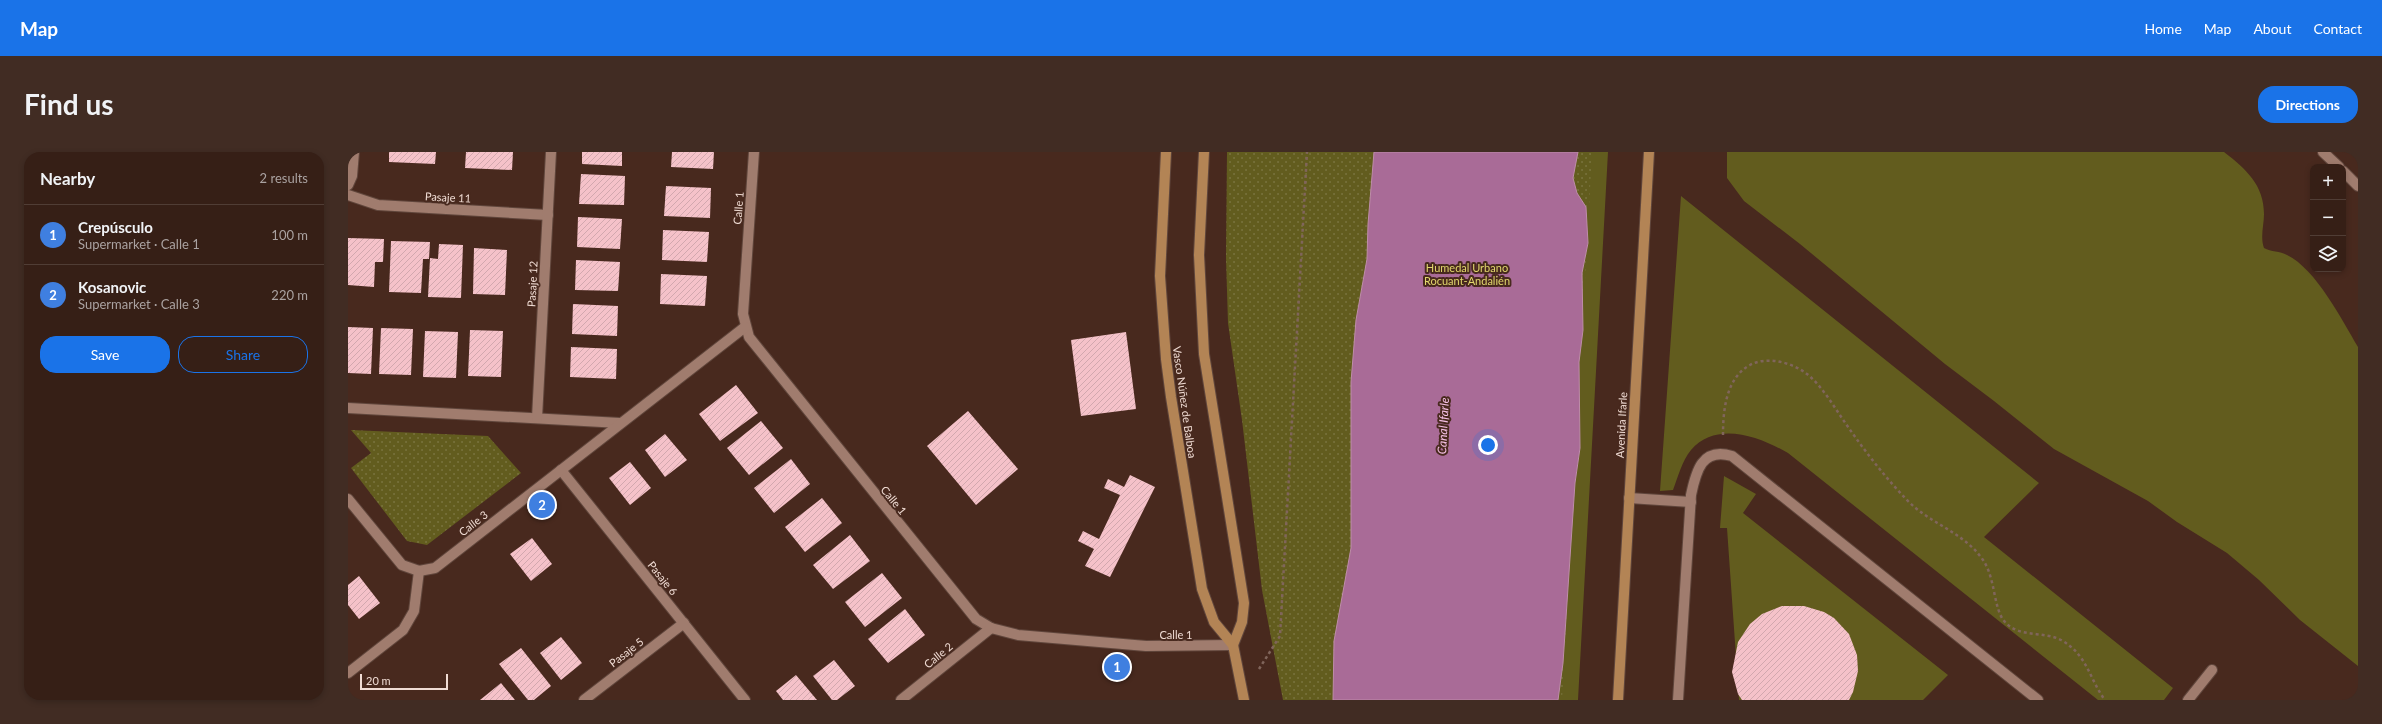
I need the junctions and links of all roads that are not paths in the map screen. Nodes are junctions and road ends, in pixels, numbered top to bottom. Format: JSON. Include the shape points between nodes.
{"nodes":[{"id":1,"x":354,"y":152,"type":"edge"},
{"id":2,"x":551,"y":152,"type":"edge"},
{"id":3,"x":754,"y":152,"type":"edge"},
{"id":4,"x":1166,"y":152,"type":"edge"},
{"id":5,"x":1204,"y":152,"type":"edge"},
{"id":6,"x":1649,"y":152,"type":"edge"},
{"id":7,"x":2323,"y":152,"type":"edge"},
{"id":8,"x":2336,"y":164,"type":"edge"},
{"id":9,"x":2346,"y":174,"type":"edge"},
{"id":10,"x":348,"y":184,"type":"edge"},
{"id":11,"x":2358,"y":186,"type":"edge"},
{"id":12,"x":348,"y":195,"type":"edge"},
{"id":13,"x":548,"y":215,"type":"junction"},
{"id":14,"x":745,"y":326,"type":"junction"},
{"id":15,"x":348,"y":408,"type":"edge"},
{"id":16,"x":537,"y":418,"type":"junction"},
{"id":17,"x":620,"y":423,"type":"junction"},
{"id":18,"x":561,"y":470,"type":"junction"},
{"id":19,"x":1629,"y":498,"type":"junction"},
{"id":20,"x":348,"y":499,"type":"edge"},
{"id":21,"x":1691,"y":502,"type":"junction"},
{"id":22,"x":419,"y":571,"type":"junction"},
{"id":23,"x":684,"y":623,"type":"junction"},
{"id":24,"x":991,"y":628,"type":"junction"},
{"id":25,"x":1233,"y":646,"type":"junction"},
{"id":26,"x":2212,"y":670,"type":"dead end"},
{"id":27,"x":348,"y":673,"type":"edge"},
{"id":28,"x":1244,"y":697,"type":"edge"},
{"id":29,"x":584,"y":700,"type":"edge"},
{"id":30,"x":745,"y":700,"type":"edge"},
{"id":31,"x":901,"y":700,"type":"edge"},
{"id":32,"x":1618,"y":700,"type":"edge"},
{"id":33,"x":1678,"y":700,"type":"edge"},
{"id":34,"x":2038,"y":700,"type":"edge"},
{"id":35,"x":2188,"y":700,"type":"edge"}],
"edges":[{"from":1,"to":10,"type":"street","via":[[352,176]]},
{"from":2,"to":13,"type":"street","name":"Pasaje 12"},
{"from":3,"to":14,"type":"street","name":"Calle 1","via":[[743,301]]},
{"from":4,"to":25,"type":"street","name":"Vasco Núñez de Balboa","via":[[1160,276],[1170,390],[1202,590],[1214,622]]},
{"from":5,"to":25,"type":"street","via":[[1199,255],[1204,354],[1244,603],[1242,622]]},
{"from":6,"to":19,"type":"street","name":"Avenida Ifarle"},
{"from":7,"to":8,"type":"street"},
{"from":9,"to":11,"type":"street"},
{"from":12,"to":13,"type":"street","name":"Pasaje 11","via":[[378,205]]},
{"from":13,"to":16,"type":"street","name":"Pasaje 12"},
{"from":14,"to":17,"type":"street","name":"Calle 3"},
{"from":14,"to":24,"type":"street","name":"Calle 1","via":[[755,346],[958,599],[976,619]]},
{"from":15,"to":16,"type":"street"},
{"from":16,"to":17,"type":"street"},
{"from":17,"to":18,"type":"street","name":"Calle 3"},
{"from":18,"to":22,"type":"street","name":"Calle 3","via":[[435,568]]},
{"from":18,"to":23,"type":"street","name":"Pasaje 6"},
{"from":19,"to":21,"type":"street"},
{"from":19,"to":32,"type":"street","name":"Avenida Ifarle"},
{"from":20,"to":22,"type":"street","via":[[395,559],[402,565]]},
{"from":21,"to":33,"type":"street"},
{"from":21,"to":34,"type":"street","via":[[1694,480],[1703,462],[1710,455],[1723,454],[1738,461]]},
{"from":22,"to":27,"type":"street","via":[[414,611],[403,630]]},
{"from":23,"to":29,"type":"street","name":"Pasaje 5"},
{"from":23,"to":30,"type":"street","name":"Pasaje 6"},
{"from":24,"to":25,"type":"street","name":"Calle 1","via":[[1018,635],[1146,646]]},
{"from":24,"to":31,"type":"street","name":"Calle 2"},
{"from":25,"to":28,"type":"street","name":"Vasco Núñez de Balboa"},
{"from":26,"to":35,"type":"street"}]}
